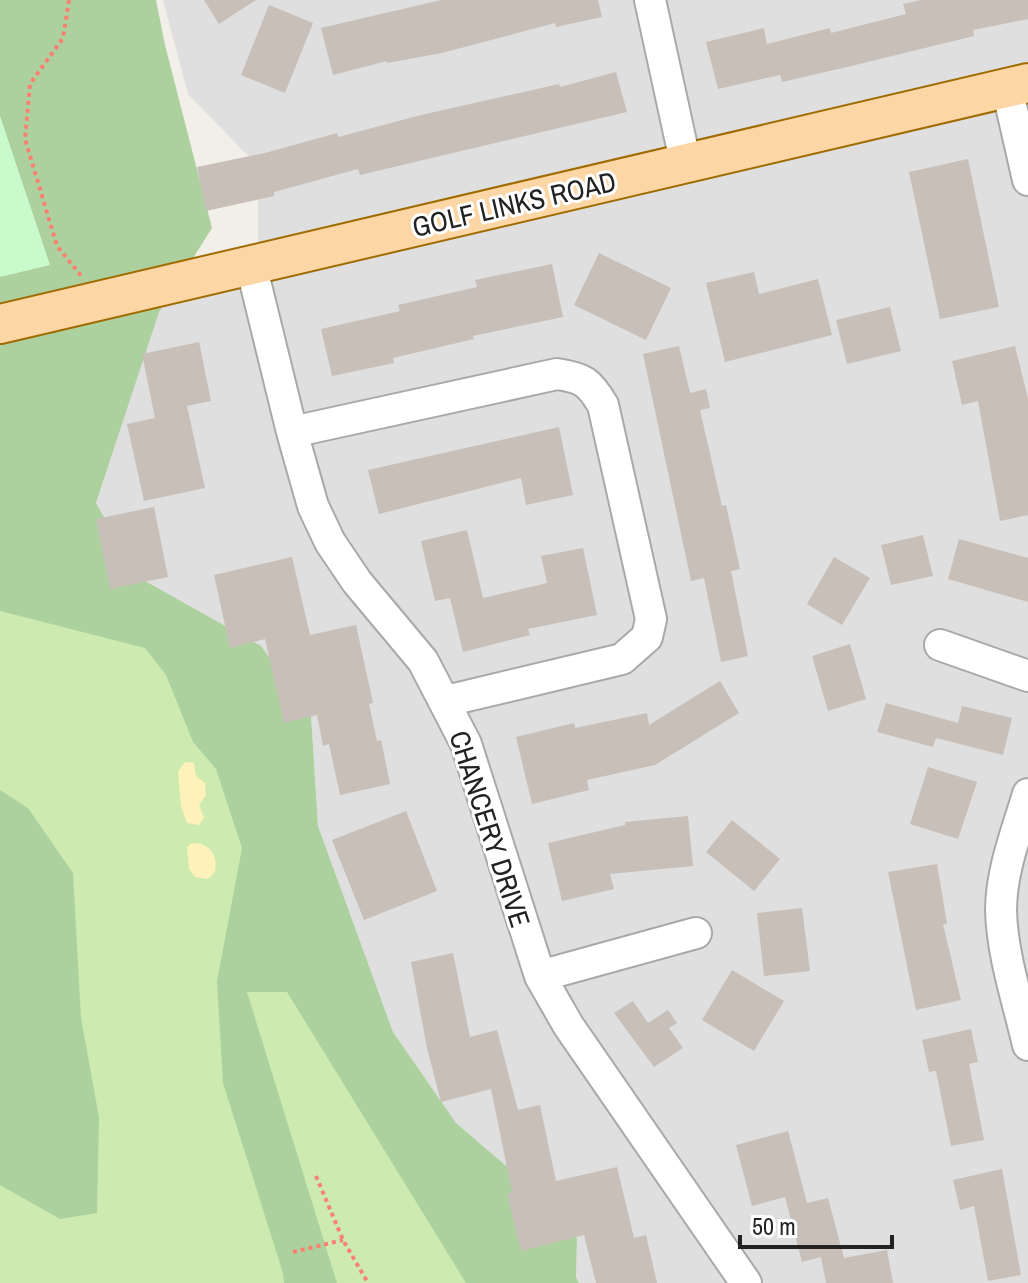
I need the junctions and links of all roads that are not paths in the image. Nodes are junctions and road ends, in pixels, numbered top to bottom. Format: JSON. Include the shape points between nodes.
{"nodes":[{"id":1,"x":650,"y":0,"type":"edge"},
{"id":2,"x":1018,"y":85,"type":"edge"},
{"id":3,"x":686,"y":165,"type":"junction"},
{"id":4,"x":1028,"y":180,"type":"edge"},
{"id":5,"x":251,"y":265,"type":"junction"},
{"id":6,"x":0,"y":324,"type":"edge"},
{"id":7,"x":292,"y":432,"type":"junction"},
{"id":8,"x":940,"y":645,"type":"dead end"},
{"id":9,"x":1028,"y":676,"type":"edge"},
{"id":10,"x":446,"y":701,"type":"junction"},
{"id":11,"x":1028,"y":794,"type":"edge"},
{"id":12,"x":696,"y":933,"type":"dead end"},
{"id":13,"x":540,"y":976,"type":"junction"},
{"id":14,"x":1028,"y":1045,"type":"edge"},
{"id":15,"x":746,"y":1283,"type":"edge"}],
"edges":[{"from":1,"to":3,"type":"street"},
{"from":2,"to":3,"type":"main road","name":"GOLF LINKS ROAD"},
{"from":2,"to":4,"type":"street"},
{"from":3,"to":5,"type":"main road","name":"GOLF LINKS ROAD"},
{"from":5,"to":6,"type":"main road","name":"GOLF LINKS ROAD"},
{"from":5,"to":7,"type":"street","name":"CHANCERY DRIVE"},
{"from":7,"to":10,"type":"street","name":"CHANCERY DRIVE","via":[[313,506],[330,542],[423,661]]},
{"from":7,"to":10,"type":"street","via":[[557,374],[591,385],[603,405],[651,619],[647,637],[622,659]]},
{"from":8,"to":9,"type":"street"},
{"from":10,"to":13,"type":"street","name":"CHANCERY DRIVE","via":[[466,744]]},
{"from":11,"to":14,"type":"street","via":[[1007,862],[1001,909]]},
{"from":12,"to":13,"type":"street"},
{"from":13,"to":15,"type":"street","name":"CHANCERY DRIVE","via":[[568,1025]]}]}
